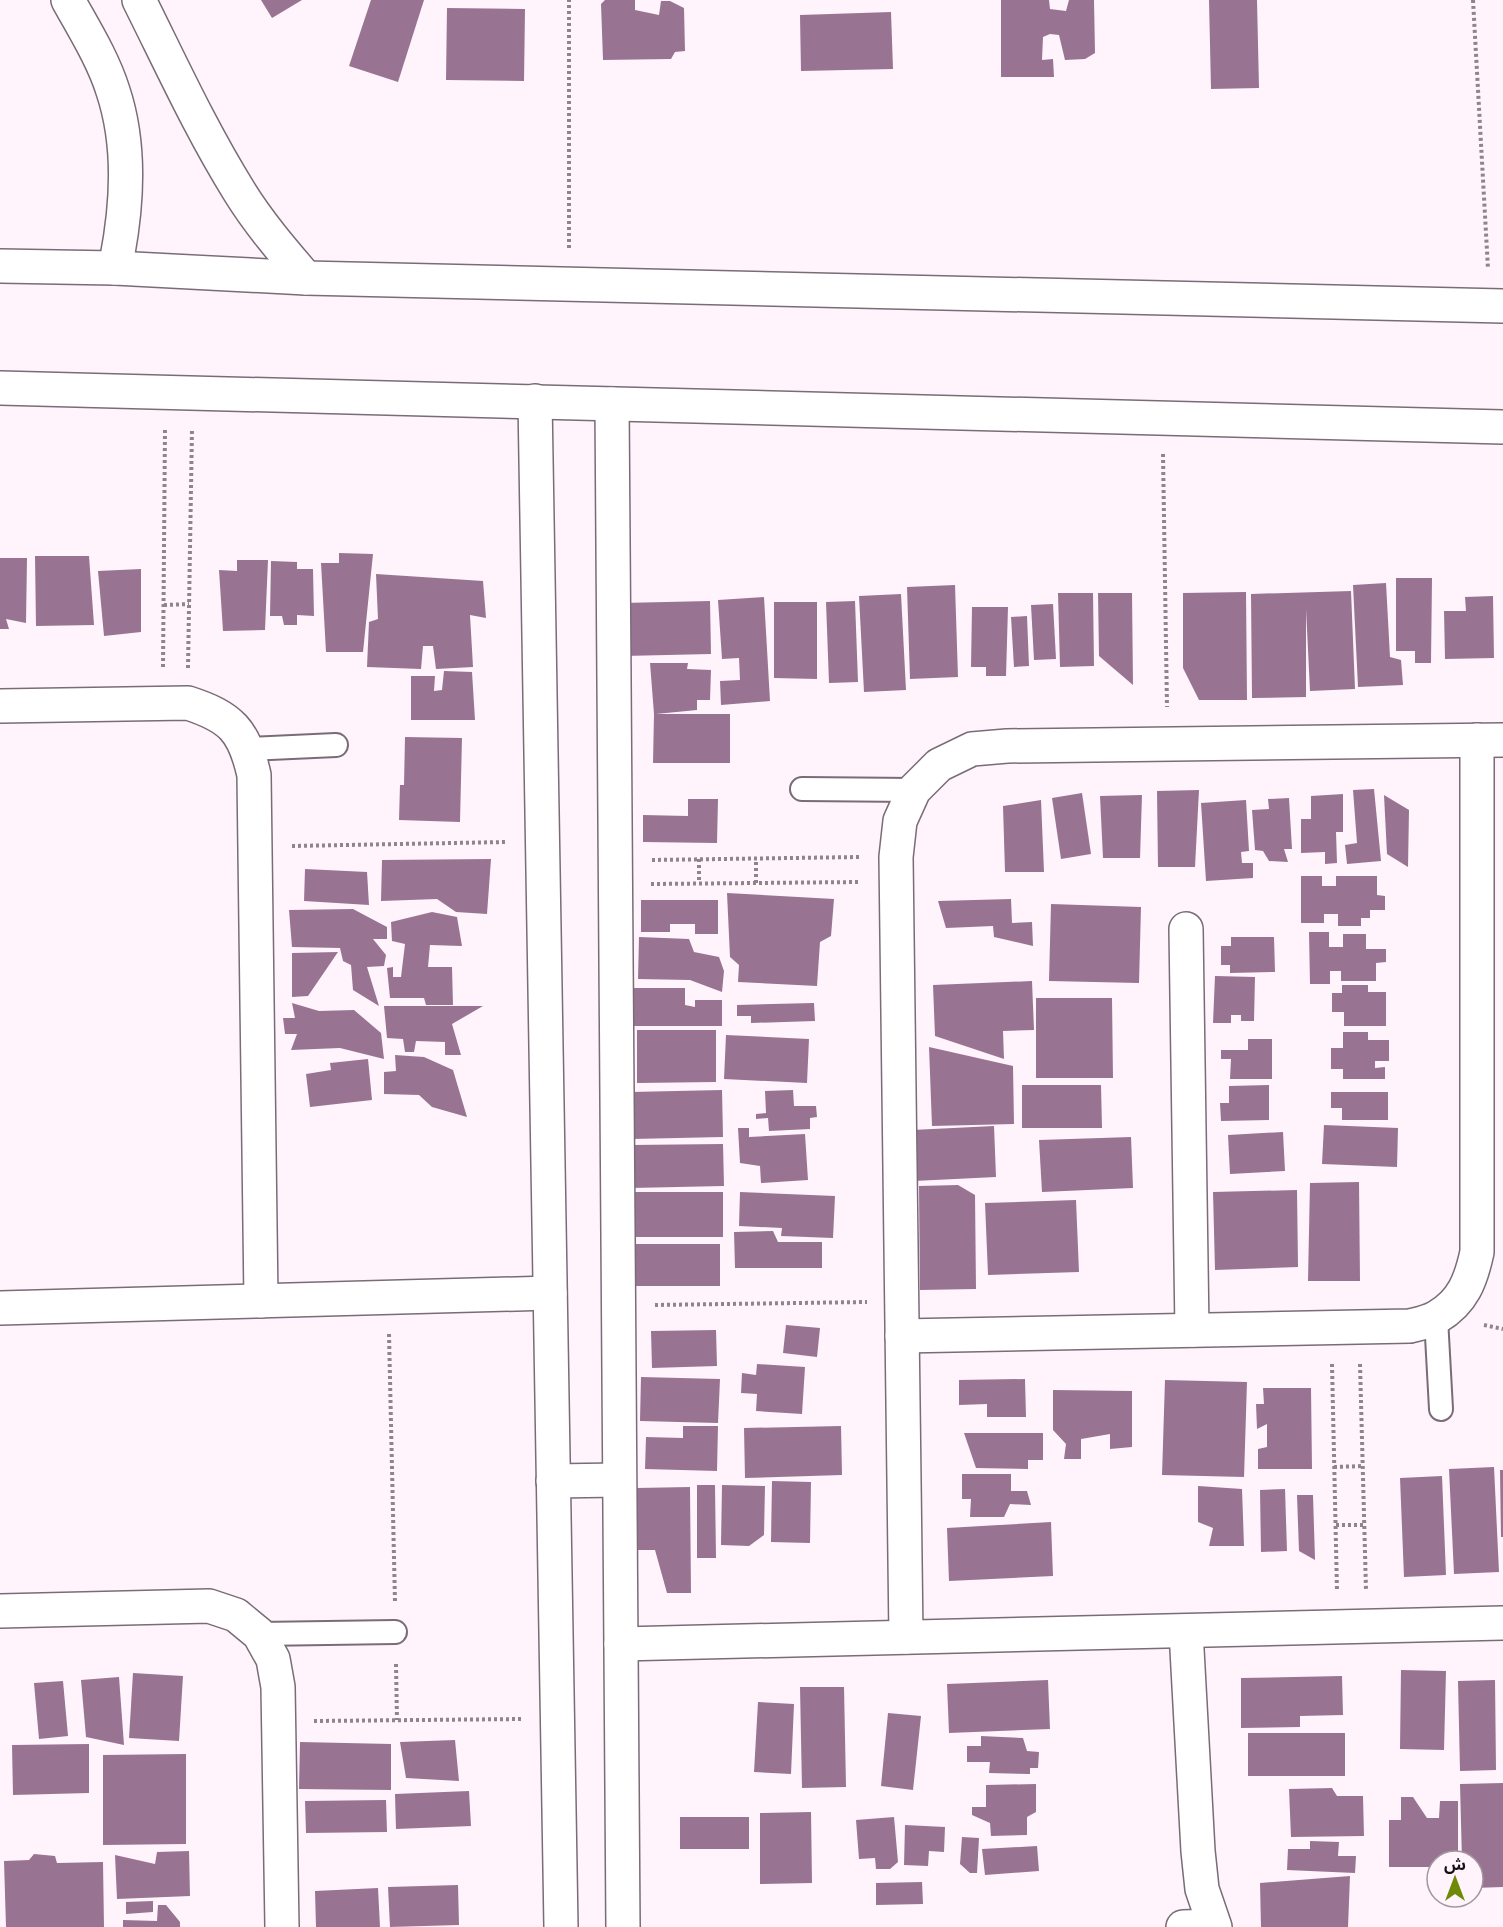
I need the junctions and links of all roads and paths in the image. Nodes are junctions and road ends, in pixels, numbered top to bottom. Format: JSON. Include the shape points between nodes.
{"nodes":[{"id":1,"x":68,"y":0,"type":"edge"},
{"id":2,"x":139,"y":0,"type":"edge"},
{"id":3,"x":569,"y":0,"type":"edge"},
{"id":4,"x":1473,"y":0,"type":"edge"},
{"id":5,"x":0,"y":266,"type":"edge"},
{"id":6,"x":115,"y":268,"type":"junction"},
{"id":7,"x":306,"y":278,"type":"junction"},
{"id":8,"x":569,"y":284,"type":"junction"},
{"id":9,"x":1497,"y":306,"type":"edge"},
{"id":10,"x":0,"y":388,"type":"edge"},
{"id":11,"x":179,"y":392,"type":"junction"},
{"id":12,"x":535,"y":401,"type":"junction"},
{"id":13,"x":612,"y":404,"type":"junction"},
{"id":14,"x":1162,"y":420,"type":"junction"},
{"id":15,"x":1503,"y":427,"type":"edge"},
{"id":16,"x":189,"y":604,"type":"junction"},
{"id":17,"x":164,"y":605,"type":"junction"},
{"id":18,"x":175,"y":703,"type":"junction"},
{"id":19,"x":0,"y":706,"type":"edge"},
{"id":20,"x":1490,"y":740,"type":"edge"},
{"id":21,"x":1168,"y":744,"type":"junction"},
{"id":22,"x":336,"y":745,"type":"dead end"},
{"id":23,"x":249,"y":749,"type":"junction"},
{"id":24,"x":802,"y":789,"type":"dead end"},
{"id":25,"x":914,"y":790,"type":"junction"},
{"id":26,"x":542,"y":841,"type":"junction"},
{"id":27,"x":255,"y":847,"type":"junction"},
{"id":28,"x":756,"y":859,"type":"junction"},
{"id":29,"x":699,"y":860,"type":"junction"},
{"id":30,"x":896,"y":869,"type":"junction"},
{"id":31,"x":615,"y":872,"type":"junction"},
{"id":32,"x":699,"y":883,"type":"junction"},
{"id":33,"x":756,"y":883,"type":"junction"},
{"id":34,"x":1186,"y":929,"type":"dead end"},
{"id":35,"x":550,"y":1293,"type":"junction"},
{"id":36,"x":388,"y":1297,"type":"junction"},
{"id":37,"x":261,"y":1301,"type":"junction"},
{"id":38,"x":902,"y":1302,"type":"junction"},
{"id":39,"x":618,"y":1306,"type":"junction"},
{"id":40,"x":0,"y":1308,"type":"edge"},
{"id":41,"x":1436,"y":1318,"type":"junction"},
{"id":42,"x":1345,"y":1327,"type":"junction"},
{"id":43,"x":1192,"y":1330,"type":"junction"},
{"id":44,"x":902,"y":1336,"type":"junction"},
{"id":45,"x":1440,"y":1409,"type":"dead end"},
{"id":46,"x":1363,"y":1466,"type":"junction"},
{"id":47,"x":1334,"y":1467,"type":"junction"},
{"id":48,"x":619,"y":1480,"type":"junction"},
{"id":49,"x":553,"y":1481,"type":"junction"},
{"id":50,"x":1336,"y":1525,"type":"junction"},
{"id":51,"x":1364,"y":1525,"type":"junction"},
{"id":52,"x":0,"y":1611,"type":"edge"},
{"id":53,"x":1503,"y":1623,"type":"edge"},
{"id":54,"x":1352,"y":1626,"type":"junction"},
{"id":55,"x":1186,"y":1631,"type":"junction"},
{"id":56,"x":395,"y":1632,"type":"junction"},
{"id":57,"x":259,"y":1634,"type":"junction"},
{"id":58,"x":906,"y":1637,"type":"junction"},
{"id":59,"x":621,"y":1644,"type":"junction"},
{"id":60,"x":557,"y":1718,"type":"junction"},
{"id":61,"x":397,"y":1720,"type":"junction"},
{"id":62,"x":278,"y":1721,"type":"junction"},
{"id":63,"x":282,"y":1927,"type":"edge"},
{"id":64,"x":561,"y":1927,"type":"edge"},
{"id":65,"x":623,"y":1927,"type":"edge"},
{"id":66,"x":1204,"y":1927,"type":"edge"}],
"edges":[{"from":1,"to":6,"type":"street","via":[[113,91],[122,130],[126,203]]},
{"from":2,"to":7,"type":"street","via":[[240,193]]},
{"from":3,"to":8,"type":"path"},
{"from":4,"to":9,"type":"path"},
{"from":5,"to":6,"type":"street"},
{"from":6,"to":7,"type":"street"},
{"from":7,"to":8,"type":"street"},
{"from":8,"to":9,"type":"street"},
{"from":10,"to":11,"type":"street"},
{"from":11,"to":12,"type":"street"},
{"from":11,"to":16,"type":"path"},
{"from":11,"to":17,"type":"path"},
{"from":12,"to":13,"type":"street"},
{"from":12,"to":26,"type":"street"},
{"from":13,"to":14,"type":"street"},
{"from":13,"to":31,"type":"street"},
{"from":14,"to":15,"type":"street"},
{"from":14,"to":21,"type":"path"},
{"from":16,"to":17,"type":"path"},
{"from":16,"to":18,"type":"path"},
{"from":17,"to":18,"type":"path"},
{"from":18,"to":19,"type":"street"},
{"from":18,"to":23,"type":"street","via":[[213,711],[234,727]]},
{"from":20,"to":21,"type":"street"},
{"from":20,"to":41,"type":"street","via":[[1477,1252],[1472,1278],[1457,1301]]},
{"from":21,"to":25,"type":"street","via":[[972,749],[939,765]]},
{"from":22,"to":23,"type":"lane"},
{"from":23,"to":27,"type":"street","via":[[254,775]]},
{"from":24,"to":25,"type":"lane"},
{"from":25,"to":30,"type":"street","via":[[900,821]]},
{"from":26,"to":27,"type":"path"},
{"from":26,"to":35,"type":"street"},
{"from":27,"to":37,"type":"street"},
{"from":28,"to":29,"type":"path"},
{"from":28,"to":30,"type":"path"},
{"from":28,"to":33,"type":"path"},
{"from":29,"to":31,"type":"path"},
{"from":29,"to":32,"type":"path"},
{"from":30,"to":33,"type":"path"},
{"from":30,"to":38,"type":"street"},
{"from":31,"to":32,"type":"path"},
{"from":31,"to":39,"type":"street"},
{"from":32,"to":33,"type":"path"},
{"from":34,"to":43,"type":"street"},
{"from":35,"to":36,"type":"street"},
{"from":35,"to":49,"type":"street"},
{"from":36,"to":37,"type":"street"},
{"from":36,"to":56,"type":"path"},
{"from":37,"to":40,"type":"street"},
{"from":38,"to":39,"type":"path"},
{"from":38,"to":44,"type":"street"},
{"from":39,"to":48,"type":"street"},
{"from":41,"to":42,"type":"street","via":[[1410,1326]]},
{"from":41,"to":45,"type":"lane"},
{"from":42,"to":43,"type":"street"},
{"from":42,"to":46,"type":"path"},
{"from":42,"to":47,"type":"path"},
{"from":43,"to":44,"type":"street"},
{"from":44,"to":58,"type":"street"},
{"from":46,"to":47,"type":"path"},
{"from":46,"to":51,"type":"path"},
{"from":47,"to":50,"type":"path"},
{"from":48,"to":49,"type":"street"},
{"from":48,"to":59,"type":"street"},
{"from":49,"to":60,"type":"street"},
{"from":50,"to":51,"type":"path"},
{"from":50,"to":54,"type":"path"},
{"from":51,"to":54,"type":"path"},
{"from":52,"to":57,"type":"street","via":[[209,1606],[236,1615]]},
{"from":53,"to":54,"type":"street"},
{"from":54,"to":55,"type":"street"},
{"from":55,"to":58,"type":"street"},
{"from":55,"to":66,"type":"street"},
{"from":56,"to":57,"type":"lane"},
{"from":56,"to":61,"type":"path"},
{"from":57,"to":62,"type":"street","via":[[273,1659]]},
{"from":58,"to":59,"type":"street"},
{"from":59,"to":65,"type":"street"},
{"from":60,"to":61,"type":"path"},
{"from":60,"to":64,"type":"street"},
{"from":61,"to":62,"type":"path"},
{"from":62,"to":63,"type":"street"}]}
